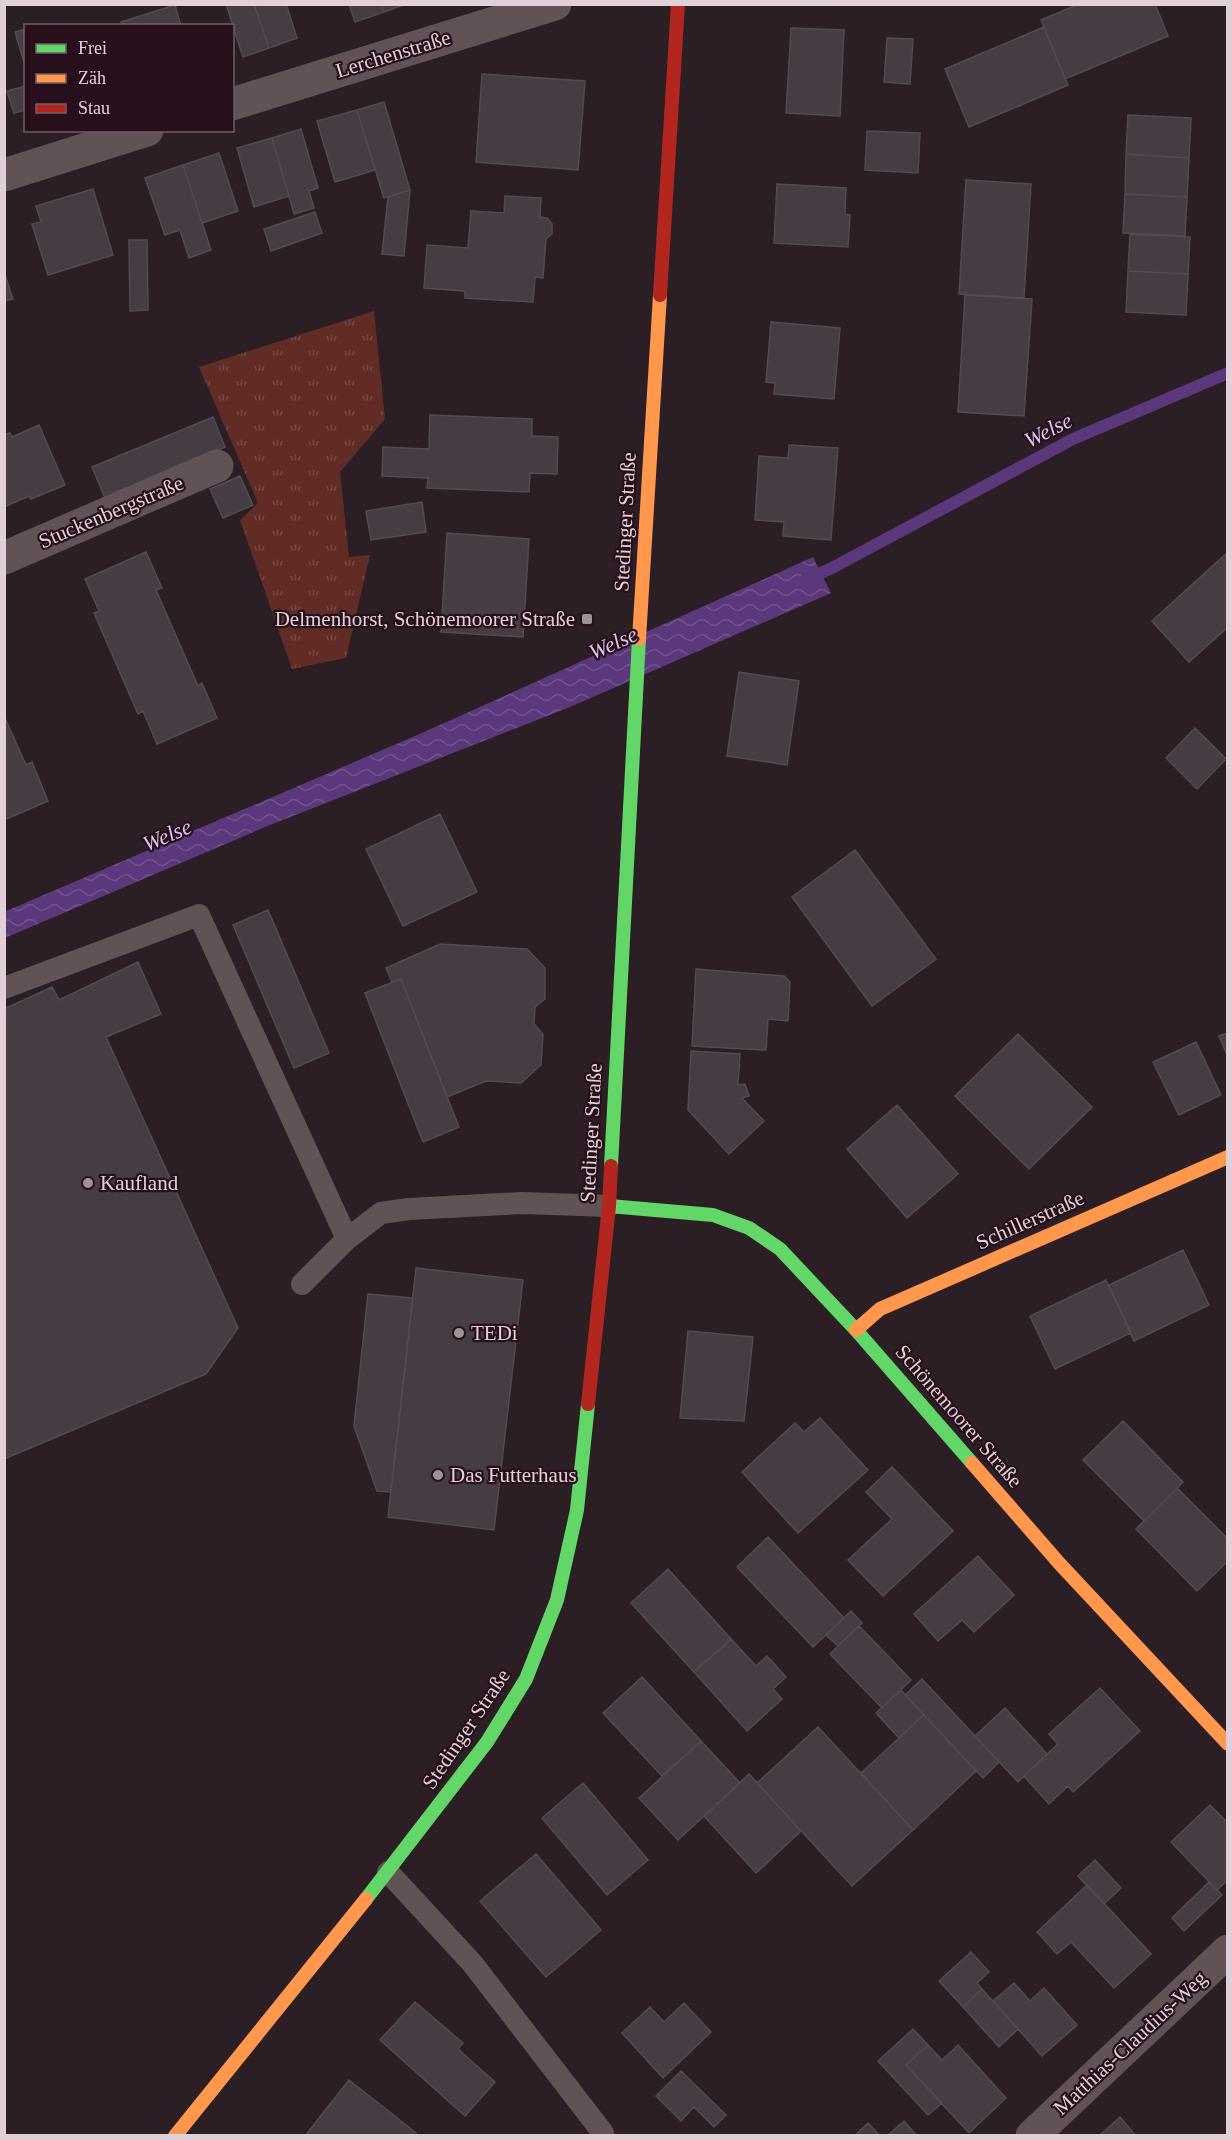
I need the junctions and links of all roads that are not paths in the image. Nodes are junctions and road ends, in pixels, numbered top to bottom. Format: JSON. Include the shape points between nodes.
{"nodes":[{"id":1,"x":555,"y":4,"type":"edge"},
{"id":2,"x":678,"y":4,"type":"edge"},
{"id":3,"x":234,"y":103,"type":"edge"},
{"id":4,"x":141,"y":132,"type":"edge"},
{"id":5,"x":4,"y":175,"type":"edge"},
{"id":6,"x":217,"y":466,"type":"dead end"},
{"id":7,"x":4,"y":558,"type":"edge"},
{"id":8,"x":4,"y":988,"type":"edge"},
{"id":9,"x":1227,"y":1157,"type":"edge"},
{"id":10,"x":609,"y":1206,"type":"junction"},
{"id":11,"x":347,"y":1239,"type":"junction"},
{"id":12,"x":302,"y":1284,"type":"dead end"},
{"id":13,"x":856,"y":1330,"type":"junction"},
{"id":14,"x":1227,"y":1744,"type":"edge"},
{"id":15,"x":387,"y":1872,"type":"junction"},
{"id":16,"x":1227,"y":1951,"type":"edge"},
{"id":17,"x":603,"y":2133,"type":"dead end"},
{"id":18,"x":175,"y":2136,"type":"edge"},
{"id":19,"x":1032,"y":2136,"type":"edge"}],
"edges":[{"from":1,"to":3,"type":"street","name":"Lerchenstraße"},
{"from":2,"to":10,"type":"main road","name":"Stedinger Straße"},
{"from":4,"to":5,"type":"street"},
{"from":6,"to":7,"type":"street","name":"Stuckenbergstraße"},
{"from":8,"to":11,"type":"lane","via":[[199,915]]},
{"from":9,"to":13,"type":"main road","name":"Schillerstraße","via":[[880,1309]]},
{"from":10,"to":11,"type":"lane","via":[[522,1203],[409,1209],[381,1213]]},
{"from":10,"to":13,"type":"main road","name":"Schönemoorer Straße","via":[[713,1215],[749,1228],[780,1249]]},
{"from":10,"to":15,"type":"main road","name":"Stedinger Straße","via":[[577,1510],[556,1600],[521,1688],[487,1742]]},
{"from":11,"to":12,"type":"lane"},
{"from":13,"to":14,"type":"main road","name":"Schönemoorer Straße","via":[[1059,1563]]},
{"from":15,"to":17,"type":"lane","via":[[472,1963]]},
{"from":15,"to":18,"type":"main road","name":"Stedinger Straße"},
{"from":16,"to":19,"type":"street","name":"Matthias-Claudius-Weg"}]}
